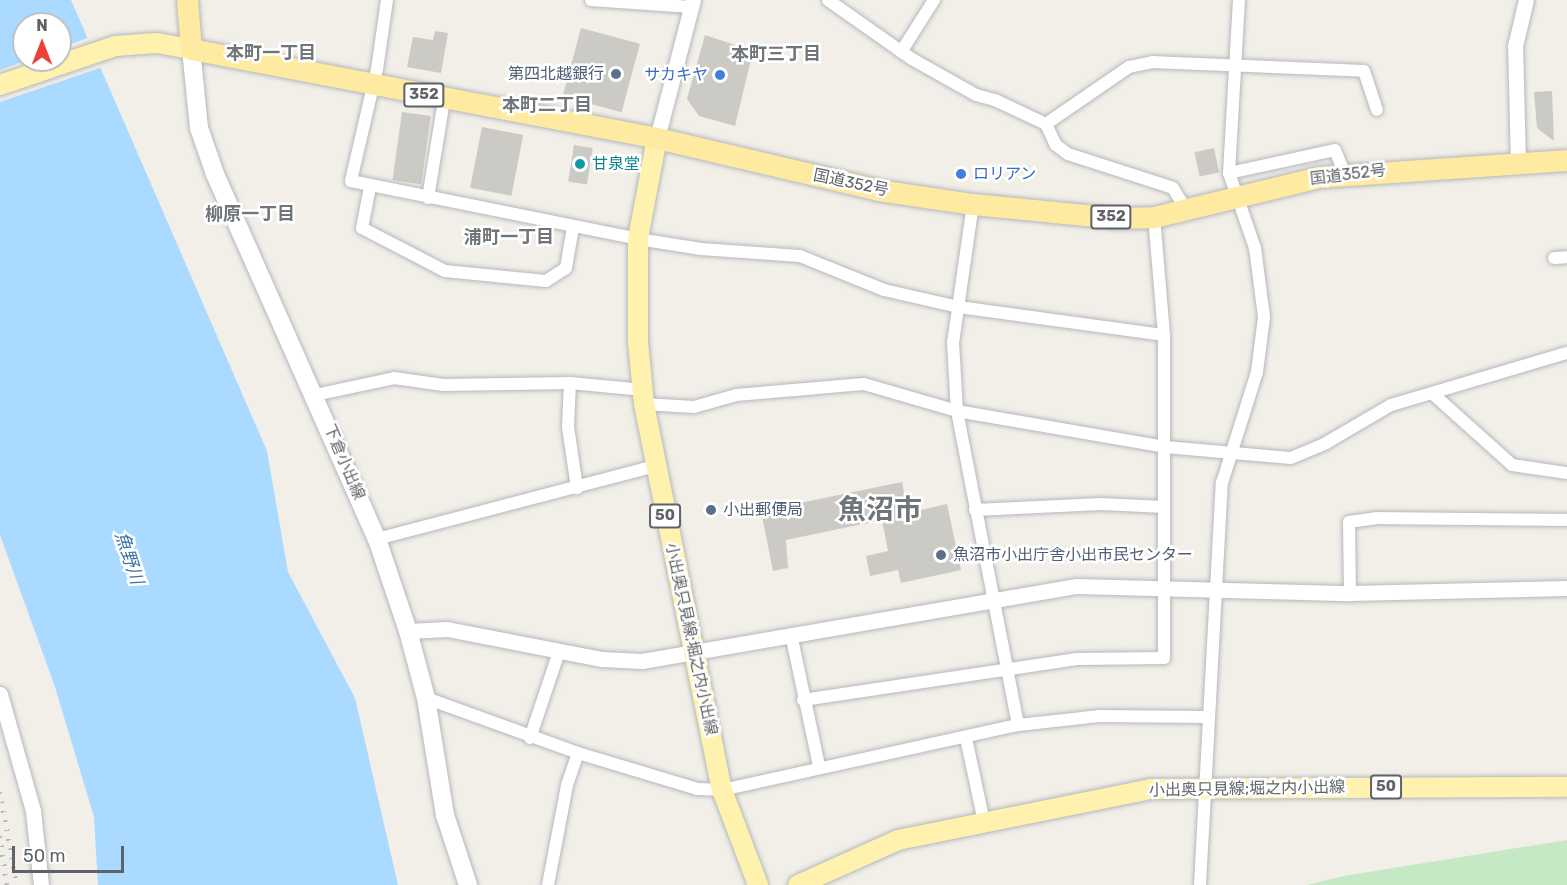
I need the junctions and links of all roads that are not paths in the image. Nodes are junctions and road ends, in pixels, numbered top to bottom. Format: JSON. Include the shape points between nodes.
{"nodes":[{"id":1,"x":187,"y":0,"type":"edge"},
{"id":2,"x":387,"y":0,"type":"edge"},
{"id":3,"x":591,"y":0,"type":"edge"},
{"id":4,"x":828,"y":0,"type":"edge"},
{"id":5,"x":934,"y":0,"type":"edge"},
{"id":6,"x":1239,"y":0,"type":"edge"},
{"id":7,"x":1526,"y":0,"type":"edge"},
{"id":8,"x":692,"y":4,"type":"edge"},
{"id":9,"x":191,"y":50,"type":"junction"},
{"id":10,"x":901,"y":52,"type":"junction"},
{"id":11,"x":1234,"y":63,"type":"junction"},
{"id":12,"x":0,"y":85,"type":"edge"},
{"id":13,"x":374,"y":85,"type":"junction"},
{"id":14,"x":444,"y":100,"type":"junction"},
{"id":15,"x":1377,"y":110,"type":"dead end"},
{"id":16,"x":1046,"y":124,"type":"junction"},
{"id":17,"x":657,"y":138,"type":"junction"},
{"id":18,"x":1567,"y":160,"type":"edge"},
{"id":19,"x":1518,"y":165,"type":"junction"},
{"id":20,"x":1229,"y":172,"type":"junction"},
{"id":21,"x":1345,"y":175,"type":"junction"},
{"id":22,"x":370,"y":187,"type":"junction"},
{"id":23,"x":1239,"y":197,"type":"junction"},
{"id":24,"x":428,"y":198,"type":"junction"},
{"id":25,"x":973,"y":204,"type":"junction"},
{"id":26,"x":1187,"y":212,"type":"junction"},
{"id":27,"x":1154,"y":217,"type":"junction"},
{"id":28,"x":573,"y":227,"type":"junction"},
{"id":29,"x":638,"y":239,"type":"junction"},
{"id":30,"x":1567,"y":257,"type":"edge"},
{"id":31,"x":1554,"y":258,"type":"dead end"},
{"id":32,"x":959,"y":307,"type":"junction"},
{"id":33,"x":1164,"y":335,"type":"junction"},
{"id":34,"x":1567,"y":353,"type":"edge"},
{"id":35,"x":570,"y":383,"type":"junction"},
{"id":36,"x":1433,"y":394,"type":"junction"},
{"id":37,"x":315,"y":395,"type":"junction"},
{"id":38,"x":644,"y":397,"type":"junction"},
{"id":39,"x":957,"y":411,"type":"junction"},
{"id":40,"x":1165,"y":447,"type":"junction"},
{"id":41,"x":1229,"y":455,"type":"junction"},
{"id":42,"x":655,"y":466,"type":"junction"},
{"id":43,"x":1567,"y":473,"type":"edge"},
{"id":44,"x":577,"y":488,"type":"junction"},
{"id":45,"x":1164,"y":507,"type":"junction"},
{"id":46,"x":975,"y":510,"type":"junction"},
{"id":47,"x":1567,"y":520,"type":"edge"},
{"id":48,"x":377,"y":539,"type":"junction"},
{"id":49,"x":1164,"y":587,"type":"junction"},
{"id":50,"x":1567,"y":588,"type":"edge"},
{"id":51,"x":1217,"y":591,"type":"junction"},
{"id":52,"x":1350,"y":593,"type":"junction"},
{"id":53,"x":994,"y":598,"type":"junction"},
{"id":54,"x":408,"y":631,"type":"junction"},
{"id":55,"x":791,"y":634,"type":"junction"},
{"id":56,"x":559,"y":651,"type":"junction"},
{"id":57,"x":694,"y":654,"type":"junction"},
{"id":58,"x":1007,"y":669,"type":"junction"},
{"id":59,"x":0,"y":694,"type":"edge"},
{"id":60,"x":426,"y":698,"type":"junction"},
{"id":61,"x":803,"y":700,"type":"junction"},
{"id":62,"x":1208,"y":717,"type":"junction"},
{"id":63,"x":1018,"y":725,"type":"junction"},
{"id":64,"x":530,"y":738,"type":"junction"},
{"id":65,"x":966,"y":738,"type":"junction"},
{"id":66,"x":578,"y":753,"type":"junction"},
{"id":67,"x":819,"y":766,"type":"junction"},
{"id":68,"x":1205,"y":787,"type":"junction"},
{"id":69,"x":1567,"y":787,"type":"edge"},
{"id":70,"x":722,"y":790,"type":"junction"},
{"id":71,"x":984,"y":822,"type":"junction"},
{"id":72,"x":41,"y":885,"type":"edge"},
{"id":73,"x":468,"y":885,"type":"edge"},
{"id":74,"x":549,"y":885,"type":"edge"},
{"id":75,"x":758,"y":885,"type":"edge"},
{"id":76,"x":798,"y":885,"type":"edge"},
{"id":77,"x":1200,"y":885,"type":"edge"}],
"edges":[{"from":1,"to":9,"type":"highway"},
{"from":2,"to":13,"type":"street"},
{"from":3,"to":8,"type":"street"},
{"from":4,"to":10,"type":"street"},
{"from":5,"to":10,"type":"street"},
{"from":6,"to":11,"type":"street"},
{"from":7,"to":19,"type":"street","via":[[1515,46]]},
{"from":8,"to":17,"type":"street"},
{"from":9,"to":12,"type":"main road","via":[[135,44],[97,50]]},
{"from":9,"to":13,"type":"highway","name":"国道352号","number":"352"},
{"from":9,"to":37,"type":"main road","name":"下倉小出線","via":[[199,128],[215,174]]},
{"from":10,"to":16,"type":"street","via":[[976,95]]},
{"from":11,"to":15,"type":"street","via":[[1364,71]]},
{"from":11,"to":16,"type":"street","via":[[1152,62],[1129,67]]},
{"from":11,"to":20,"type":"street"},
{"from":13,"to":14,"type":"highway","name":"国道352号","number":"352"},
{"from":13,"to":22,"type":"street","via":[[351,181]]},
{"from":14,"to":17,"type":"highway","name":"国道352号","number":"352"},
{"from":14,"to":24,"type":"street"},
{"from":16,"to":26,"type":"street","via":[[1056,145],[1068,154],[1173,188]]},
{"from":17,"to":25,"type":"highway","name":"国道352号","number":"352","via":[[878,190]]},
{"from":17,"to":29,"type":"main road","name":"小出奥只見線;堀之内小出線","number":"50"},
{"from":18,"to":19,"type":"highway","name":"国道352号","number":"352"},
{"from":19,"to":21,"type":"highway","name":"国道352号","number":"352"},
{"from":20,"to":21,"type":"street","via":[[1335,150]]},
{"from":20,"to":23,"type":"street"},
{"from":21,"to":23,"type":"highway","name":"国道352号","number":"352","via":[[1319,177]]},
{"from":22,"to":24,"type":"street"},
{"from":22,"to":28,"type":"street","via":[[362,228],[445,271],[546,281],[566,267]]},
{"from":23,"to":26,"type":"highway","name":"国道352号","number":"352"},
{"from":23,"to":41,"type":"street","via":[[1255,248],[1264,317],[1257,372]]},
{"from":24,"to":28,"type":"street"},
{"from":25,"to":27,"type":"highway","name":"国道352号","number":"352","via":[[1115,218]]},
{"from":25,"to":32,"type":"street"},
{"from":26,"to":27,"type":"highway","name":"国道352号","number":"352"},
{"from":27,"to":33,"type":"street"},
{"from":28,"to":29,"type":"street"},
{"from":29,"to":32,"type":"street","via":[[701,249],[800,256],[884,290]]},
{"from":29,"to":38,"type":"main road","name":"小出奥只見線;堀之内小出線","number":"50","via":[[638,342]]},
{"from":30,"to":31,"type":"street"},
{"from":32,"to":33,"type":"street"},
{"from":32,"to":39,"type":"street","via":[[953,342]]},
{"from":33,"to":40,"type":"street"},
{"from":34,"to":36,"type":"street"},
{"from":35,"to":37,"type":"street","via":[[444,385],[393,378]]},
{"from":35,"to":38,"type":"street"},
{"from":35,"to":44,"type":"street","via":[[568,427]]},
{"from":36,"to":41,"type":"street","via":[[1390,405],[1326,443],[1291,458]]},
{"from":36,"to":43,"type":"street","via":[[1512,465]]},
{"from":37,"to":48,"type":"main road","name":"下倉小出線"},
{"from":38,"to":39,"type":"street","via":[[694,406],[736,395],[864,384]]},
{"from":38,"to":42,"type":"main road","name":"小出奥只見線;堀之内小出線","number":"50"},
{"from":39,"to":40,"type":"street"},
{"from":39,"to":46,"type":"street"},
{"from":40,"to":41,"type":"street"},
{"from":40,"to":45,"type":"street"},
{"from":41,"to":51,"type":"street","via":[[1222,483]]},
{"from":42,"to":44,"type":"street"},
{"from":42,"to":57,"type":"main road","name":"小出奥只見線;堀之内小出線","number":"50"},
{"from":44,"to":48,"type":"street"},
{"from":45,"to":46,"type":"street","via":[[1101,504]]},
{"from":45,"to":49,"type":"street"},
{"from":46,"to":53,"type":"street"},
{"from":47,"to":52,"type":"street","via":[[1376,518],[1349,522]]},
{"from":48,"to":54,"type":"main road","name":"下倉小出線"},
{"from":49,"to":51,"type":"street"},
{"from":49,"to":53,"type":"street","via":[[1077,586]]},
{"from":49,"to":58,"type":"street","via":[[1164,658],[1077,659]]},
{"from":50,"to":52,"type":"street"},
{"from":51,"to":52,"type":"street"},
{"from":51,"to":62,"type":"street"},
{"from":53,"to":55,"type":"street"},
{"from":53,"to":58,"type":"street"},
{"from":54,"to":56,"type":"street","via":[[447,629]]},
{"from":54,"to":60,"type":"main road","name":"下倉小出線"},
{"from":55,"to":57,"type":"street"},
{"from":55,"to":61,"type":"street"},
{"from":56,"to":57,"type":"street","via":[[642,661]]},
{"from":56,"to":64,"type":"street"},
{"from":57,"to":70,"type":"main road","name":"小出奥只見線;堀之内小出線","number":"50"},
{"from":58,"to":61,"type":"street"},
{"from":58,"to":63,"type":"street"},
{"from":59,"to":72,"type":"street","via":[[33,812]]},
{"from":60,"to":64,"type":"street"},
{"from":60,"to":73,"type":"main road","name":"下倉小出線","via":[[444,815]]},
{"from":61,"to":67,"type":"street"},
{"from":62,"to":63,"type":"street","via":[[1099,716]]},
{"from":62,"to":68,"type":"street"},
{"from":63,"to":65,"type":"street"},
{"from":64,"to":66,"type":"street"},
{"from":65,"to":67,"type":"street"},
{"from":65,"to":71,"type":"street"},
{"from":66,"to":70,"type":"street","via":[[697,789]]},
{"from":66,"to":74,"type":"street","via":[[567,785]]},
{"from":67,"to":70,"type":"street"},
{"from":68,"to":69,"type":"main road","name":"小出奥只見線;堀之内小出線","number":"50"},
{"from":68,"to":71,"type":"main road","name":"小出奥只見線;堀之内小出線","number":"50","via":[[1151,789]]},
{"from":68,"to":77,"type":"street"},
{"from":70,"to":75,"type":"main road","name":"小出奥只見線;堀之内小出線","number":"50"},
{"from":71,"to":76,"type":"main road","name":"小出奥只見線;堀之内小出線","number":"50","via":[[898,840]]}]}
